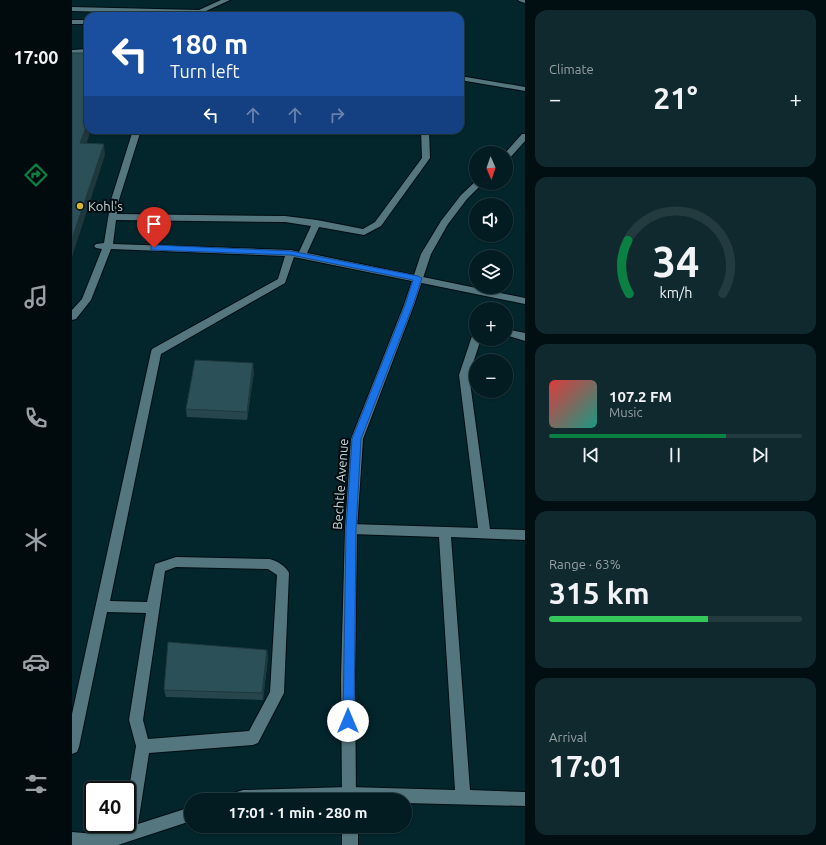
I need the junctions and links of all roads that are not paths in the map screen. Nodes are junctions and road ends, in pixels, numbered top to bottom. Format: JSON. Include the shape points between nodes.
{"nodes":[{"id":1,"x":521,"y":0,"type":"edge"},
{"id":2,"x":223,"y":1,"type":"edge"},
{"id":3,"x":525,"y":1,"type":"edge"},
{"id":4,"x":72,"y":9,"type":"edge"},
{"id":5,"x":201,"y":12,"type":"joint"},
{"id":6,"x":72,"y":22,"type":"edge"},
{"id":7,"x":84,"y":22,"type":"edge"},
{"id":8,"x":84,"y":51,"type":"edge"},
{"id":9,"x":72,"y":52,"type":"edge"},
{"id":10,"x":464,"y":79,"type":"edge"},
{"id":11,"x":525,"y":90,"type":"edge"},
{"id":12,"x":136,"y":134,"type":"edge"},
{"id":13,"x":426,"y":134,"type":"edge"},
{"id":14,"x":525,"y":136,"type":"edge"},
{"id":15,"x":513,"y":149,"type":"edge"},
{"id":16,"x":472,"y":190,"type":"edge"},
{"id":17,"x":112,"y":217,"type":"junction"},
{"id":18,"x":317,"y":223,"type":"junction"},
{"id":19,"x":104,"y":246,"type":"junction"},
{"id":20,"x":296,"y":254,"type":"junction"},
{"id":21,"x":418,"y":278,"type":"junction"},
{"id":22,"x":525,"y":301,"type":"edge"},
{"id":23,"x":72,"y":316,"type":"edge"},
{"id":24,"x":513,"y":334,"type":"edge"},
{"id":25,"x":525,"y":337,"type":"edge"},
{"id":26,"x":474,"y":346,"type":"edge"},
{"id":27,"x":351,"y":529,"type":"junction"},
{"id":28,"x":445,"y":532,"type":"junction"},
{"id":29,"x":485,"y":533,"type":"junction"},
{"id":30,"x":525,"y":534,"type":"edge"},
{"id":31,"x":102,"y":606,"type":"junction"},
{"id":32,"x":153,"y":608,"type":"junction"},
{"id":33,"x":143,"y":746,"type":"junction"},
{"id":34,"x":72,"y":747,"type":"edge"},
{"id":35,"x":349,"y":793,"type":"edge"},
{"id":36,"x":412,"y":797,"type":"edge"},
{"id":37,"x":462,"y":797,"type":"junction"},
{"id":38,"x":525,"y":799,"type":"edge"},
{"id":39,"x":184,"y":816,"type":"edge"},
{"id":40,"x":350,"y":833,"type":"edge"},
{"id":41,"x":129,"y":835,"type":"junction"},
{"id":42,"x":72,"y":840,"type":"edge"},
{"id":43,"x":350,"y":845,"type":"edge"}],
"edges":[{"from":1,"to":3,"type":"street"},
{"from":2,"to":5,"type":"street"},
{"from":4,"to":5,"type":"street"},
{"from":6,"to":7,"type":"street"},
{"from":8,"to":9,"type":"street"},
{"from":10,"to":11,"type":"street"},
{"from":12,"to":17,"type":"street"},
{"from":13,"to":18,"type":"street","via":[[426,158],[378,224],[364,232]]},
{"from":14,"to":15,"type":"street"},
{"from":16,"to":21,"type":"street","name":"Bechtle Avenue","via":[[444,223],[426,254]]},
{"from":17,"to":18,"type":"street","via":[[285,219]]},
{"from":17,"to":19,"type":"street"},
{"from":18,"to":20,"type":"street"},
{"from":19,"to":20,"type":"street"},
{"from":19,"to":23,"type":"street","via":[[86,300]]},
{"from":20,"to":21,"type":"street"},
{"from":20,"to":31,"type":"street","via":[[282,281],[156,352]]},
{"from":21,"to":22,"type":"street"},
{"from":21,"to":27,"type":"street","name":"Bechtle Avenue","via":[[357,439]]},
{"from":24,"to":25,"type":"street"},
{"from":26,"to":29,"type":"street","via":[[464,375]]},
{"from":27,"to":28,"type":"street"},
{"from":27,"to":35,"type":"street","name":"Bechtle Avenue"},
{"from":28,"to":29,"type":"street"},
{"from":28,"to":37,"type":"street"},
{"from":29,"to":30,"type":"street"},
{"from":31,"to":32,"type":"street"},
{"from":31,"to":34,"type":"street"},
{"from":32,"to":33,"type":"street","via":[[136,720]]},
{"from":32,"to":33,"type":"street","via":[[158,568],[176,562],[270,564],[283,573],[277,693],[253,738]]},
{"from":33,"to":41,"type":"street"},
{"from":36,"to":37,"type":"street"},
{"from":37,"to":38,"type":"street"},
{"from":39,"to":41,"type":"street"},
{"from":40,"to":43,"type":"street"},
{"from":41,"to":42,"type":"street","via":[[96,842]]}]}
